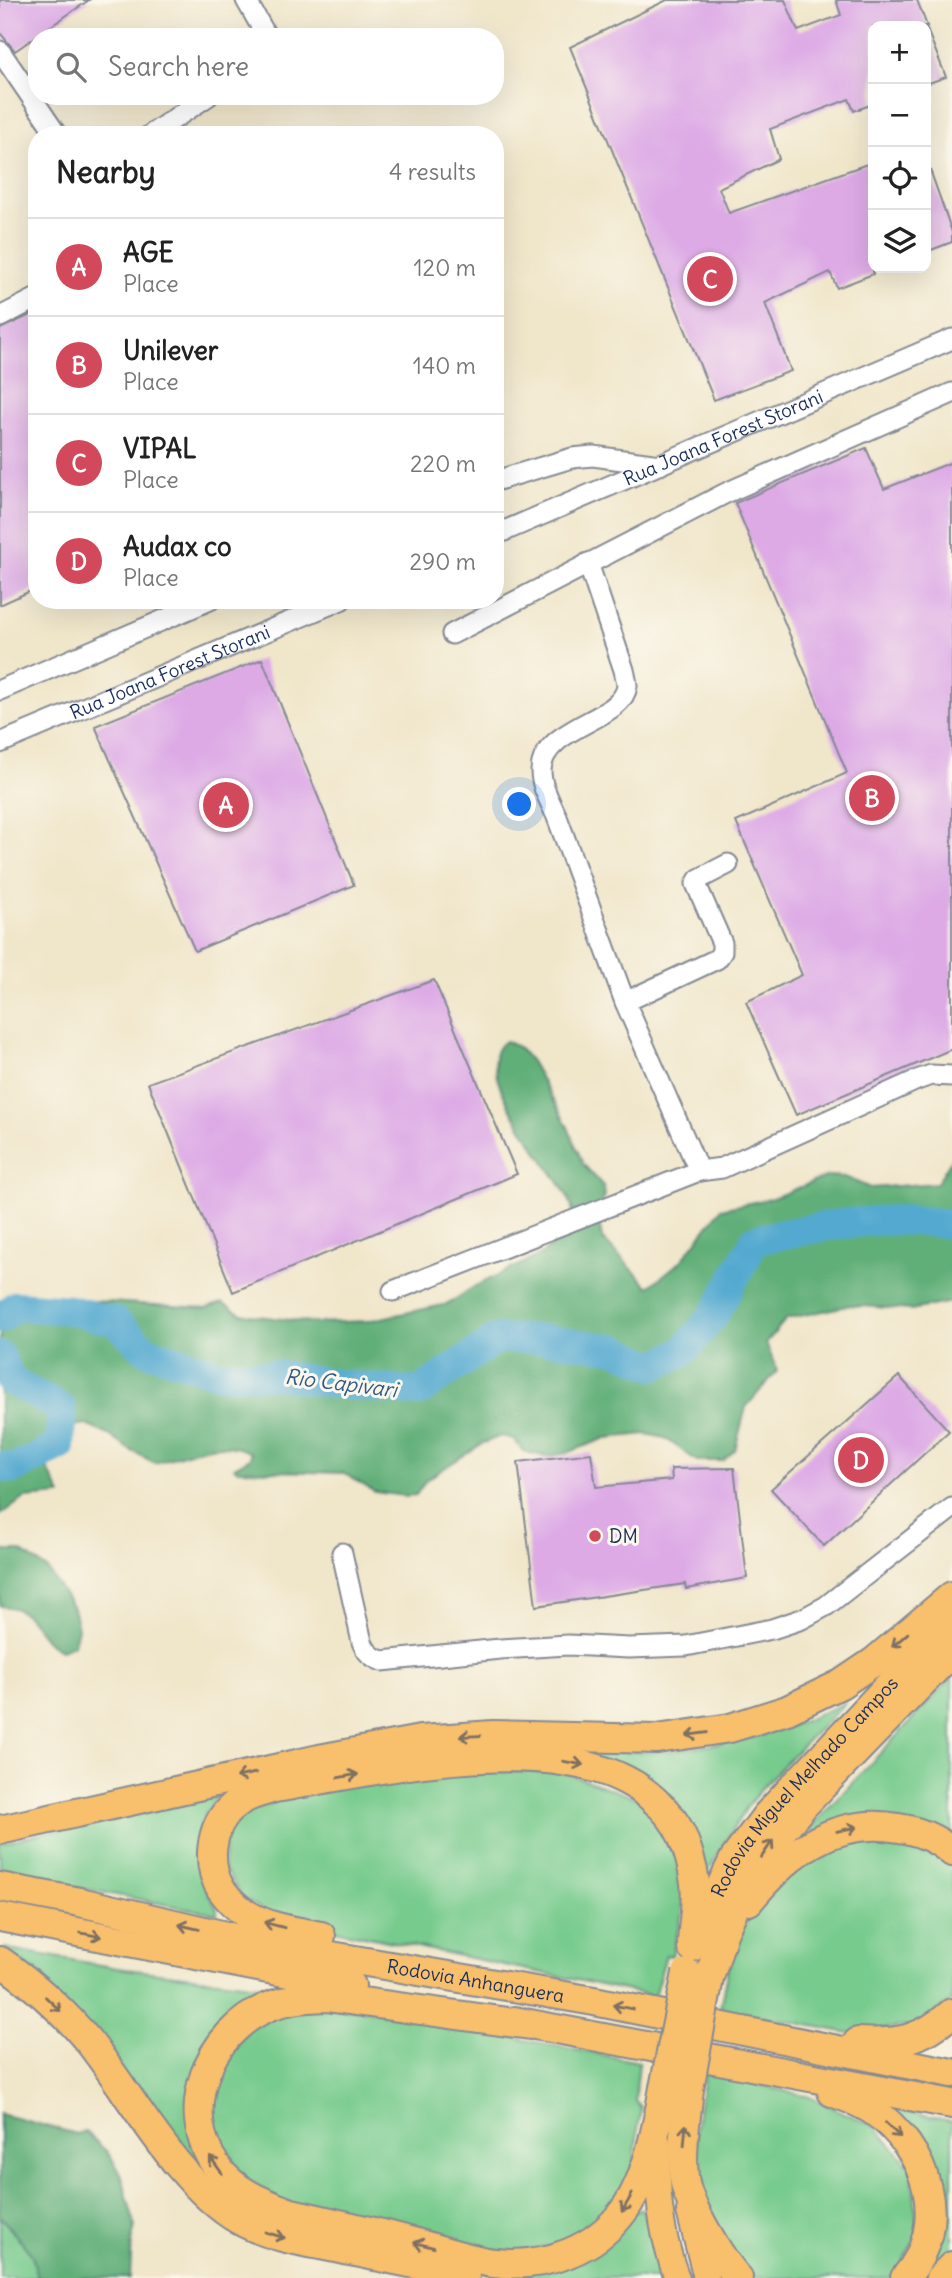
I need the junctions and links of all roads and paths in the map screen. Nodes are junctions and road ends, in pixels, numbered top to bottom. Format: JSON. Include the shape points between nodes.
{"nodes":[{"id":1,"x":246,"y":0,"type":"edge"},
{"id":2,"x":262,"y":28,"type":"edge"},
{"id":3,"x":0,"y":51,"type":"edge"},
{"id":4,"x":28,"y":92,"type":"edge"},
{"id":5,"x":37,"y":105,"type":"edge"},
{"id":6,"x":195,"y":105,"type":"edge"},
{"id":7,"x":51,"y":126,"type":"edge"},
{"id":8,"x":163,"y":126,"type":"edge"},
{"id":9,"x":28,"y":303,"type":"edge"},
{"id":10,"x":0,"y":317,"type":"edge"},
{"id":11,"x":952,"y":340,"type":"edge"},
{"id":12,"x":952,"y":393,"type":"edge"},
{"id":13,"x":662,"y":466,"type":"junction"},
{"id":14,"x":504,"y":478,"type":"edge"},
{"id":15,"x":504,"y":531,"type":"edge"},
{"id":16,"x":587,"y":563,"type":"junction"},
{"id":17,"x":504,"y":607,"type":"edge"},
{"id":18,"x":189,"y":609,"type":"edge"},
{"id":19,"x":320,"y":609,"type":"edge"},
{"id":20,"x":500,"y":609,"type":"edge"},
{"id":21,"x":452,"y":634,"type":"dead end"},
{"id":22,"x":0,"y":690,"type":"edge"},
{"id":23,"x":0,"y":743,"type":"edge"},
{"id":24,"x":728,"y":864,"type":"dead end"},
{"id":25,"x":625,"y":1003,"type":"junction"},
{"id":26,"x":952,"y":1076,"type":"edge"},
{"id":27,"x":699,"y":1171,"type":"junction"},
{"id":28,"x":393,"y":1292,"type":"dead end"},
{"id":29,"x":952,"y":1508,"type":"edge"},
{"id":30,"x":342,"y":1553,"type":"dead end"},
{"id":31,"x":952,"y":1596,"type":"edge"},
{"id":32,"x":952,"y":1618,"type":"edge"},
{"id":33,"x":952,"y":1652,"type":"edge"},
{"id":34,"x":0,"y":1830,"type":"edge"},
{"id":35,"x":952,"y":1852,"type":"edge"},
{"id":36,"x":0,"y":1887,"type":"edge"},
{"id":37,"x":0,"y":1917,"type":"edge"},
{"id":38,"x":723,"y":1934,"type":"junction"},
{"id":39,"x":0,"y":1961,"type":"edge"},
{"id":40,"x":696,"y":1966,"type":"junction"},
{"id":41,"x":481,"y":1981,"type":"junction"},
{"id":42,"x":952,"y":2013,"type":"edge"},
{"id":43,"x":530,"y":2025,"type":"junction"},
{"id":44,"x":759,"y":2035,"type":"junction"},
{"id":45,"x":767,"y":2069,"type":"junction"},
{"id":46,"x":952,"y":2073,"type":"edge"},
{"id":47,"x":677,"y":2089,"type":"junction"},
{"id":48,"x":952,"y":2104,"type":"edge"},
{"id":49,"x":659,"y":2117,"type":"junction"},
{"id":50,"x":684,"y":2181,"type":"junction"},
{"id":51,"x":952,"y":2266,"type":"edge"},
{"id":52,"x":476,"y":2278,"type":"edge"},
{"id":53,"x":677,"y":2278,"type":"edge"},
{"id":54,"x":706,"y":2278,"type":"edge"},
{"id":55,"x":738,"y":2278,"type":"edge"},
{"id":56,"x":905,"y":2278,"type":"edge"},
{"id":57,"x":940,"y":2278,"type":"edge"}],
"edges":[{"from":1,"to":2,"type":"lane"},
{"from":3,"to":4,"type":"lane"},
{"from":5,"to":7,"type":"lane"},
{"from":6,"to":8,"type":"lane"},
{"from":9,"to":10,"type":"lane"},
{"from":11,"to":13,"type":"lane","name":"Rua Joana Forest Storani"},
{"from":12,"to":16,"type":"lane","via":[[726,492]]},
{"from":13,"to":14,"type":"lane","via":[[593,456]]},
{"from":13,"to":15,"type":"lane","name":"Rua Joana Forest Storani"},
{"from":16,"to":17,"type":"lane"},
{"from":16,"to":25,"type":"lane","via":[[627,687],[620,703],[552,744],[541,771]]},
{"from":18,"to":22,"type":"lane"},
{"from":19,"to":23,"type":"lane","name":"Rua Joana Forest Storani"},
{"from":20,"to":21,"type":"lane"},
{"from":24,"to":25,"type":"lane","via":[[696,884],[722,952],[708,965]]},
{"from":25,"to":27,"type":"lane"},
{"from":26,"to":27,"type":"lane","via":[[917,1080],[722,1168]]},
{"from":27,"to":28,"type":"lane"},
{"from":29,"to":30,"type":"lane","via":[[826,1606],[802,1619],[686,1646],[568,1645],[382,1661],[365,1651]]},
{"from":31,"to":34,"type":"highway","one_way":true,"via":[[841,1684],[787,1710],[730,1728],[657,1739],[494,1735],[420,1740]]},
{"from":32,"to":40,"type":"highway","name":"Rodovia Miguel Melhado Campos","via":[[766,1815],[734,1859],[711,1902]]},
{"from":38,"to":33,"type":"highway","name":"Rodovia Miguel Melhado Campos","one_way":true,"via":[[746,1881],[771,1843]]},
{"from":38,"to":35,"type":"highway","one_way":true,"via":[[783,1864],[811,1843],[843,1828],[877,1824],[918,1831]]},
{"from":41,"to":36,"type":"highway","name":"Rodovia Anhanguera","one_way":true,"via":[[256,1943]]},
{"from":37,"to":43,"type":"highway","name":"Rodovia Anhanguera","one_way":true},
{"from":38,"to":40,"type":"highway","name":"Rodovia Miguel Melhado Campos"},
{"from":39,"to":52,"type":"highway","one_way":true,"via":[[65,2015],[171,2154],[207,2195],[239,2220],[280,2237]]},
{"from":41,"to":40,"type":"highway","one_way":true,"via":[[440,1964],[266,1924],[247,1914],[220,1888],[215,1876],[213,1849],[223,1816],[241,1800],[275,1788],[438,1760],[564,1761],[614,1773],[648,1794],[682,1835],[695,1884]]},
{"from":40,"to":47,"type":"highway","bridge":true},
{"from":44,"to":41,"type":"highway","name":"Rodovia Anhanguera","one_way":true},
{"from":42,"to":44,"type":"highway","via":[[926,2032],[887,2043]]},
{"from":43,"to":45,"type":"highway","name":"Rodovia Anhanguera"},
{"from":49,"to":43,"type":"highway","one_way":true,"via":[[641,2175],[610,2228],[589,2244],[537,2263],[493,2263],[268,2205],[230,2182],[203,2139],[197,2109],[215,2051],[245,2020],[268,2007],[326,1997]]},
{"from":44,"to":46,"type":"highway","name":"Rodovia Anhanguera"},
{"from":45,"to":48,"type":"highway","name":"Rodovia Anhanguera"},
{"from":45,"to":56,"type":"highway","one_way":true,"via":[[872,2110],[915,2154],[926,2179],[931,2225],[923,2250]]},
{"from":47,"to":49,"type":"highway"},
{"from":50,"to":47,"type":"highway","one_way":true},
{"from":49,"to":53,"type":"main road","via":[[658,2202]]},
{"from":50,"to":54,"type":"main road"},
{"from":50,"to":55,"type":"highway","via":[[712,2242]]},
{"from":51,"to":57,"type":"highway"}]}
